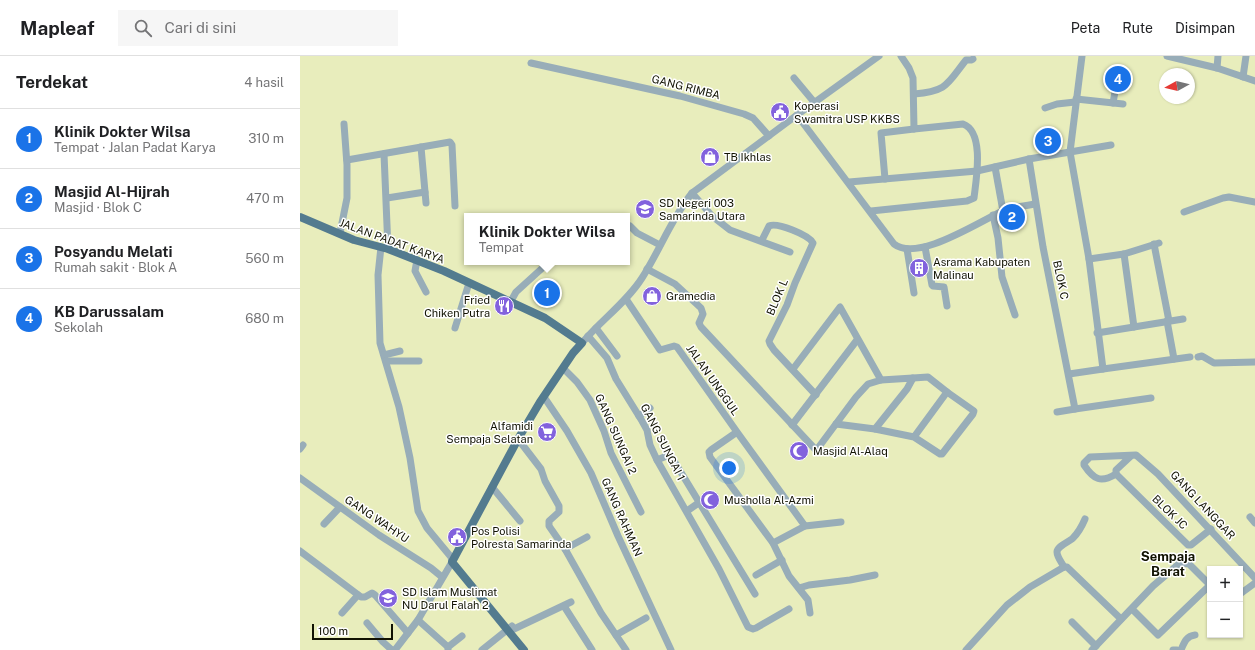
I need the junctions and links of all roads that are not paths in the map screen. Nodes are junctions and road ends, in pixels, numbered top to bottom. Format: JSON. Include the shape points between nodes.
{"nodes":[{"id":1,"x":866,"y":56,"type":"edge"},
{"id":2,"x":879,"y":56,"type":"edge"},
{"id":3,"x":901,"y":56,"type":"edge"},
{"id":4,"x":1082,"y":56,"type":"edge"},
{"id":5,"x":1167,"y":56,"type":"edge"},
{"id":6,"x":1218,"y":56,"type":"edge"},
{"id":7,"x":1246,"y":56,"type":"edge"},
{"id":8,"x":1182,"y":57,"type":"edge"},
{"id":9,"x":973,"y":59,"type":"dead end"},
{"id":10,"x":870,"y":62,"type":"junction"},
{"id":11,"x":531,"y":63,"type":"dead end"},
{"id":12,"x":1217,"y":68,"type":"junction"},
{"id":13,"x":1243,"y":77,"type":"junction"},
{"id":14,"x":794,"y":78,"type":"dead end"},
{"id":15,"x":1255,"y":81,"type":"edge"},
{"id":16,"x":1116,"y":86,"type":"dead end"},
{"id":17,"x":914,"y":94,"type":"junction"},
{"id":18,"x":1076,"y":100,"type":"junction"},
{"id":19,"x":814,"y":102,"type":"junction"},
{"id":20,"x":1113,"y":103,"type":"junction"},
{"id":21,"x":1123,"y":104,"type":"dead end"},
{"id":22,"x":1045,"y":108,"type":"dead end"},
{"id":23,"x":797,"y":115,"type":"junction"},
{"id":24,"x":344,"y":124,"type":"dead end"},
{"id":25,"x":914,"y":129,"type":"junction"},
{"id":26,"x":769,"y":136,"type":"junction"},
{"id":27,"x":1111,"y":145,"type":"dead end"},
{"id":28,"x":421,"y":147,"type":"junction"},
{"id":29,"x":1070,"y":152,"type":"junction"},
{"id":30,"x":384,"y":154,"type":"junction"},
{"id":31,"x":1028,"y":159,"type":"junction"},
{"id":32,"x":346,"y":160,"type":"junction"},
{"id":33,"x":995,"y":167,"type":"junction"},
{"id":34,"x":977,"y":171,"type":"junction"},
{"id":35,"x":886,"y":179,"type":"junction"},
{"id":36,"x":849,"y":182,"type":"junction"},
{"id":37,"x":425,"y":192,"type":"junction"},
{"id":38,"x":692,"y":193,"type":"junction"},
{"id":39,"x":387,"y":198,"type":"junction"},
{"id":40,"x":1255,"y":202,"type":"edge"},
{"id":41,"x":426,"y":203,"type":"dead end"},
{"id":42,"x":1035,"y":204,"type":"junction"},
{"id":43,"x":455,"y":206,"type":"dead end"},
{"id":44,"x":871,"y":211,"type":"junction"},
{"id":45,"x":1004,"y":211,"type":"junction"},
{"id":46,"x":1184,"y":212,"type":"dead end"},
{"id":47,"x":993,"y":215,"type":"junction"},
{"id":48,"x":300,"y":217,"type":"edge"},
{"id":49,"x":630,"y":226,"type":"dead end"},
{"id":50,"x":340,"y":233,"type":"junction"},
{"id":51,"x":762,"y":240,"type":"junction"},
{"id":52,"x":660,"y":245,"type":"junction"},
{"id":53,"x":925,"y":247,"type":"junction"},
{"id":54,"x":384,"y":248,"type":"junction"},
{"id":55,"x":907,"y":250,"type":"junction"},
{"id":56,"x":790,"y":252,"type":"dead end"},
{"id":57,"x":1124,"y":254,"type":"junction"},
{"id":58,"x":1089,"y":259,"type":"junction"},
{"id":59,"x":417,"y":260,"type":"junction"},
{"id":60,"x":546,"y":265,"type":"edge"},
{"id":61,"x":647,"y":269,"type":"junction"},
{"id":62,"x":469,"y":283,"type":"junction"},
{"id":63,"x":426,"y":292,"type":"dead end"},
{"id":64,"x":914,"y":293,"type":"dead end"},
{"id":65,"x":626,"y":299,"type":"junction"},
{"id":66,"x":511,"y":302,"type":"junction"},
{"id":67,"x":947,"y":306,"type":"dead end"},
{"id":68,"x":1014,"y":315,"type":"dead end"},
{"id":69,"x":1183,"y":319,"type":"dead end"},
{"id":70,"x":1168,"y":321,"type":"junction"},
{"id":71,"x":1134,"y":327,"type":"junction"},
{"id":72,"x":455,"y":328,"type":"dead end"},
{"id":73,"x":596,"y":328,"type":"junction"},
{"id":74,"x":1097,"y":333,"type":"junction"},
{"id":75,"x":588,"y":336,"type":"junction"},
{"id":76,"x":857,"y":340,"type":"junction"},
{"id":77,"x":582,"y":343,"type":"junction"},
{"id":78,"x":400,"y":351,"type":"dead end"},
{"id":79,"x":617,"y":356,"type":"dead end"},
{"id":80,"x":1190,"y":357,"type":"dead end"},
{"id":81,"x":1198,"y":357,"type":"dead end"},
{"id":82,"x":385,"y":358,"type":"junction"},
{"id":83,"x":1174,"y":359,"type":"junction"},
{"id":84,"x":419,"y":361,"type":"dead end"},
{"id":85,"x":1255,"y":362,"type":"edge"},
{"id":86,"x":564,"y":369,"type":"junction"},
{"id":87,"x":793,"y":369,"type":"junction"},
{"id":88,"x":1103,"y":369,"type":"junction"},
{"id":89,"x":1069,"y":374,"type":"junction"},
{"id":90,"x":913,"y":378,"type":"junction"},
{"id":91,"x":881,"y":380,"type":"junction"},
{"id":92,"x":947,"y":392,"type":"junction"},
{"id":93,"x":816,"y":395,"type":"junction"},
{"id":94,"x":544,"y":397,"type":"junction"},
{"id":95,"x":1151,"y":398,"type":"dead end"},
{"id":96,"x":1075,"y":407,"type":"junction"},
{"id":97,"x":650,"y":408,"type":"dead end"},
{"id":98,"x":1058,"y":412,"type":"dead end"},
{"id":99,"x":639,"y":416,"type":"junction"},
{"id":100,"x":836,"y":424,"type":"junction"},
{"id":101,"x":792,"y":425,"type":"junction"},
{"id":102,"x":875,"y":429,"type":"junction"},
{"id":103,"x":737,"y":432,"type":"junction"},
{"id":104,"x":914,"y":437,"type":"junction"},
{"id":105,"x":518,"y":439,"type":"junction"},
{"id":106,"x":1131,"y":456,"type":"junction"},
{"id":107,"x":657,"y":460,"type":"junction"},
{"id":108,"x":1116,"y":474,"type":"junction"},
{"id":109,"x":301,"y":482,"type":"edge"},
{"id":110,"x":492,"y":487,"type":"junction"},
{"id":111,"x":700,"y":502,"type":"junction"},
{"id":112,"x":340,"y":507,"type":"junction"},
{"id":113,"x":687,"y":511,"type":"junction"},
{"id":114,"x":641,"y":512,"type":"dead end"},
{"id":115,"x":1085,"y":519,"type":"dead end"},
{"id":116,"x":520,"y":521,"type":"dead end"},
{"id":117,"x":841,"y":522,"type":"dead end"},
{"id":118,"x":324,"y":524,"type":"dead end"},
{"id":119,"x":806,"y":526,"type":"junction"},
{"id":120,"x":1211,"y":529,"type":"junction"},
{"id":121,"x":587,"y":537,"type":"dead end"},
{"id":122,"x":773,"y":543,"type":"junction"},
{"id":123,"x":565,"y":549,"type":"junction"},
{"id":124,"x":300,"y":551,"type":"edge"},
{"id":125,"x":453,"y":559,"type":"junction"},
{"id":126,"x":782,"y":560,"type":"junction"},
{"id":127,"x":1064,"y":567,"type":"junction"},
{"id":128,"x":756,"y":575,"type":"dead end"},
{"id":129,"x":875,"y":575,"type":"dead end"},
{"id":130,"x":442,"y":577,"type":"junction"},
{"id":131,"x":1255,"y":578,"type":"edge"},
{"id":132,"x":1207,"y":582,"type":"edge"},
{"id":133,"x":1255,"y":583,"type":"edge"},
{"id":134,"x":799,"y":588,"type":"junction"},
{"id":135,"x":1207,"y":588,"type":"edge"},
{"id":136,"x":1243,"y":592,"type":"edge"},
{"id":137,"x":755,"y":594,"type":"dead end"},
{"id":138,"x":358,"y":595,"type":"junction"},
{"id":139,"x":1133,"y":607,"type":"junction"},
{"id":140,"x":789,"y":609,"type":"dead end"},
{"id":141,"x":342,"y":613,"type":"dead end"},
{"id":142,"x":810,"y":613,"type":"dead end"},
{"id":143,"x":646,"y":618,"type":"dead end"},
{"id":144,"x":1121,"y":618,"type":"junction"},
{"id":145,"x":418,"y":620,"type":"junction"},
{"id":146,"x":1072,"y":622,"type":"dead end"},
{"id":147,"x":367,"y":623,"type":"dead end"},
{"id":148,"x":511,"y":628,"type":"junction"},
{"id":149,"x":408,"y":633,"type":"junction"},
{"id":150,"x":616,"y":635,"type":"junction"},
{"id":151,"x":1195,"y":635,"type":"dead end"},
{"id":152,"x":462,"y":636,"type":"dead end"},
{"id":153,"x":448,"y":648,"type":"edge"},
{"id":154,"x":1094,"y":648,"type":"edge"},
{"id":155,"x":668,"y":649,"type":"edge"},
{"id":156,"x":392,"y":650,"type":"edge"},
{"id":157,"x":395,"y":650,"type":"edge"},
{"id":158,"x":482,"y":650,"type":"edge"},
{"id":159,"x":524,"y":650,"type":"edge"},
{"id":160,"x":530,"y":650,"type":"edge"},
{"id":161,"x":592,"y":650,"type":"edge"},
{"id":162,"x":626,"y":650,"type":"edge"},
{"id":163,"x":966,"y":650,"type":"edge"},
{"id":164,"x":1173,"y":650,"type":"edge"},
{"id":165,"x":1177,"y":650,"type":"edge"},
{"id":166,"x":1181,"y":650,"type":"edge"}],
"edges":[{"from":1,"to":10,"type":"street"},
{"from":2,"to":10,"type":"street"},
{"from":3,"to":17,"type":"street","via":[[911,73]]},
{"from":4,"to":18,"type":"street"},
{"from":5,"to":8,"type":"street"},
{"from":6,"to":12,"type":"street"},
{"from":7,"to":13,"type":"street"},
{"from":8,"to":12,"type":"street"},
{"from":9,"to":17,"type":"street","via":[[966,60],[947,84],[933,91]]},
{"from":10,"to":19,"type":"street"},
{"from":11,"to":26,"type":"street","name":"GANG RIMBA","via":[[680,96],[744,114],[753,118]]},
{"from":12,"to":13,"type":"street"},
{"from":13,"to":15,"type":"street"},
{"from":14,"to":19,"type":"street"},
{"from":16,"to":20,"type":"street"},
{"from":17,"to":25,"type":"street"},
{"from":18,"to":20,"type":"street"},
{"from":18,"to":22,"type":"street"},
{"from":18,"to":29,"type":"street"},
{"from":19,"to":23,"type":"street"},
{"from":20,"to":21,"type":"street"},
{"from":23,"to":26,"type":"street"},
{"from":23,"to":36,"type":"street"},
{"from":24,"to":32,"type":"street"},
{"from":25,"to":34,"type":"street","via":[[958,124],[968,126],[976,140]]},
{"from":25,"to":35,"type":"street","via":[[880,133]]},
{"from":26,"to":38,"type":"street"},
{"from":27,"to":29,"type":"street"},
{"from":28,"to":30,"type":"street"},
{"from":28,"to":37,"type":"street"},
{"from":28,"to":43,"type":"street","via":[[451,143]]},
{"from":29,"to":31,"type":"street"},
{"from":29,"to":58,"type":"street"},
{"from":30,"to":32,"type":"street"},
{"from":30,"to":39,"type":"street"},
{"from":31,"to":33,"type":"street"},
{"from":31,"to":42,"type":"street","name":"BLOK C"},
{"from":32,"to":50,"type":"street","via":[[346,203]]},
{"from":33,"to":34,"type":"street"},
{"from":33,"to":45,"type":"street"},
{"from":34,"to":35,"type":"street"},
{"from":34,"to":44,"type":"street","via":[[974,198],[970,200]]},
{"from":35,"to":36,"type":"street"},
{"from":36,"to":44,"type":"street"},
{"from":37,"to":39,"type":"street"},
{"from":37,"to":41,"type":"street"},
{"from":38,"to":51,"type":"street","via":[[712,216],[730,230]]},
{"from":38,"to":52,"type":"street","via":[[679,210]]},
{"from":39,"to":54,"type":"street"},
{"from":40,"to":46,"type":"street","via":[[1229,197]]},
{"from":42,"to":45,"type":"street"},
{"from":42,"to":89,"type":"street","name":"BLOK C"},
{"from":44,"to":55,"type":"street","via":[[894,244]]},
{"from":45,"to":47,"type":"street"},
{"from":47,"to":53,"type":"street","via":[[975,226]]},
{"from":47,"to":68,"type":"street","via":[[1002,277]]},
{"from":48,"to":50,"type":"main road","name":"JALAN PADAT KARYA"},
{"from":49,"to":52,"type":"street","via":[[637,233]]},
{"from":50,"to":54,"type":"main road","name":"JALAN PADAT KARYA","via":[[365,244]]},
{"from":51,"to":56,"type":"street"},
{"from":51,"to":87,"type":"street","name":"BLOK L","via":[[772,224],[801,234],[814,243],[771,337],[772,347]]},
{"from":52,"to":61,"type":"street"},
{"from":53,"to":55,"type":"street"},
{"from":53,"to":67,"type":"street","via":[[932,285],[944,287]]},
{"from":54,"to":59,"type":"main road","name":"JALAN PADAT KARYA"},
{"from":54,"to":82,"type":"street","via":[[378,285],[379,338]]},
{"from":55,"to":64,"type":"street"},
{"from":57,"to":58,"type":"street"},
{"from":57,"to":70,"type":"street","via":[[1156,244]]},
{"from":57,"to":71,"type":"street"},
{"from":58,"to":74,"type":"street"},
{"from":59,"to":62,"type":"main road","name":"JALAN PADAT KARYA"},
{"from":59,"to":63,"type":"street","via":[[415,271]]},
{"from":60,"to":66,"type":"street","via":[[518,290]]},
{"from":61,"to":65,"type":"street"},
{"from":61,"to":101,"type":"street","via":[[675,284],[701,308],[703,312],[699,321],[700,326]]},
{"from":62,"to":66,"type":"main road","name":"JALAN PADAT KARYA"},
{"from":62,"to":72,"type":"street"},
{"from":65,"to":73,"type":"street"},
{"from":65,"to":103,"type":"street","name":"JALAN UNGGUL","via":[[660,350],[677,347]]},
{"from":66,"to":77,"type":"main road","name":"JALAN PADAT KARYA","via":[[555,324]]},
{"from":69,"to":70,"type":"street"},
{"from":70,"to":71,"type":"street"},
{"from":70,"to":83,"type":"street"},
{"from":71,"to":74,"type":"street"},
{"from":73,"to":75,"type":"street"},
{"from":73,"to":79,"type":"street"},
{"from":74,"to":88,"type":"street"},
{"from":75,"to":77,"type":"street"},
{"from":75,"to":99,"type":"street","name":"GANG SUNGAI 1","via":[[607,358],[616,379]]},
{"from":76,"to":87,"type":"street","via":[[840,307]]},
{"from":76,"to":91,"type":"street"},
{"from":76,"to":93,"type":"street"},
{"from":77,"to":86,"type":"main road"},
{"from":78,"to":82,"type":"street"},
{"from":80,"to":83,"type":"street"},
{"from":81,"to":85,"type":"street","via":[[1202,356],[1214,364]]},
{"from":82,"to":84,"type":"street"},
{"from":82,"to":125,"type":"street","via":[[399,407],[418,511],[427,528]]},
{"from":83,"to":88,"type":"street"},
{"from":86,"to":94,"type":"main road"},
{"from":86,"to":114,"type":"street","name":"GANG SUNGAI 2","via":[[590,400],[611,453]]},
{"from":87,"to":93,"type":"street"},
{"from":88,"to":89,"type":"street"},
{"from":89,"to":96,"type":"street","name":"BLOK C"},
{"from":90,"to":91,"type":"street"},
{"from":90,"to":92,"type":"street","via":[[928,377]]},
{"from":90,"to":102,"type":"street"},
{"from":91,"to":100,"type":"street","via":[[868,384]]},
{"from":92,"to":104,"type":"street"},
{"from":92,"to":104,"type":"street","via":[[973,410],[974,414],[942,454]]},
{"from":93,"to":101,"type":"street"},
{"from":94,"to":105,"type":"main road"},
{"from":94,"to":155,"type":"street","name":"GANG RAHMAN","via":[[568,431],[591,473]]},
{"from":95,"to":96,"type":"street"},
{"from":96,"to":98,"type":"street"},
{"from":97,"to":99,"type":"street"},
{"from":99,"to":107,"type":"street","name":"GANG SUNGAI 1","via":[[647,430]]},
{"from":100,"to":101,"type":"street","via":[[816,449]]},
{"from":100,"to":102,"type":"street"},
{"from":102,"to":104,"type":"street"},
{"from":103,"to":119,"type":"street","name":"JALAN UNGGUL"},
{"from":103,"to":122,"type":"street","name":"JALAN UNGGUL","via":[[711,450],[710,457]]},
{"from":105,"to":110,"type":"main road"},
{"from":105,"to":123,"type":"street","via":[[541,469],[559,506],[559,512],[548,524]]},
{"from":106,"to":108,"type":"street","via":[[1116,470]]},
{"from":106,"to":108,"type":"street","via":[[1090,457],[1084,463],[1100,480]]},
{"from":106,"to":120,"type":"street","name":"GANG LANGGAR","via":[[1136,455],[1158,474]]},
{"from":107,"to":111,"type":"street","via":[[671,456]]},
{"from":107,"to":113,"type":"street","name":"GANG SUNGAI 1"},
{"from":108,"to":120,"type":"street","name":"BLOK JC","via":[[1188,545]]},
{"from":109,"to":112,"type":"street","name":"GANG WAHYU"},
{"from":110,"to":116,"type":"street"},
{"from":110,"to":125,"type":"main road"},
{"from":111,"to":113,"type":"street"},
{"from":111,"to":137,"type":"street"},
{"from":112,"to":118,"type":"street"},
{"from":112,"to":130,"type":"street","name":"GANG WAHYU"},
{"from":113,"to":140,"type":"street","name":"GANG SUNGAI 1","via":[[750,628],[756,628]]},
{"from":115,"to":127,"type":"street","via":[[1074,537],[1057,551]]},
{"from":117,"to":119,"type":"street"},
{"from":119,"to":122,"type":"street"},
{"from":120,"to":131,"type":"street","name":"GANG LANGGAR"},
{"from":121,"to":123,"type":"street"},
{"from":122,"to":126,"type":"street","name":"JALAN UNGGUL"},
{"from":123,"to":150,"type":"street"},
{"from":124,"to":138,"type":"street"},
{"from":125,"to":130,"type":"street"},
{"from":125,"to":148,"type":"main road"},
{"from":126,"to":128,"type":"street"},
{"from":126,"to":134,"type":"street","name":"JALAN UNGGUL"},
{"from":127,"to":144,"type":"street","via":[[1067,567]]},
{"from":127,"to":163,"type":"street","via":[[1007,604]]},
{"from":129,"to":134,"type":"street"},
{"from":130,"to":145,"type":"street"},
{"from":132,"to":139,"type":"street","via":[[1188,564],[1180,563]]},
{"from":133,"to":136,"type":"street"},
{"from":134,"to":142,"type":"street","name":"JALAN UNGGUL","via":[[808,600]]},
{"from":135,"to":139,"type":"street","via":[[1158,635]]},
{"from":138,"to":141,"type":"street"},
{"from":138,"to":149,"type":"street","via":[[364,598],[370,593],[375,595]]},
{"from":139,"to":144,"type":"street"},
{"from":143,"to":150,"type":"street"},
{"from":144,"to":154,"type":"street"},
{"from":145,"to":149,"type":"street"},
{"from":145,"to":153,"type":"street"},
{"from":146,"to":154,"type":"street"},
{"from":147,"to":156,"type":"street"},
{"from":148,"to":158,"type":"street"},
{"from":148,"to":159,"type":"main road"},
{"from":148,"to":160,"type":"main road"},
{"from":148,"to":161,"type":"street","via":[[568,604]]},
{"from":149,"to":157,"type":"street"},
{"from":150,"to":162,"type":"street"},
{"from":151,"to":166,"type":"street","via":[[1190,635]]},
{"from":152,"to":153,"type":"street"},
{"from":164,"to":165,"type":"street"}]}
